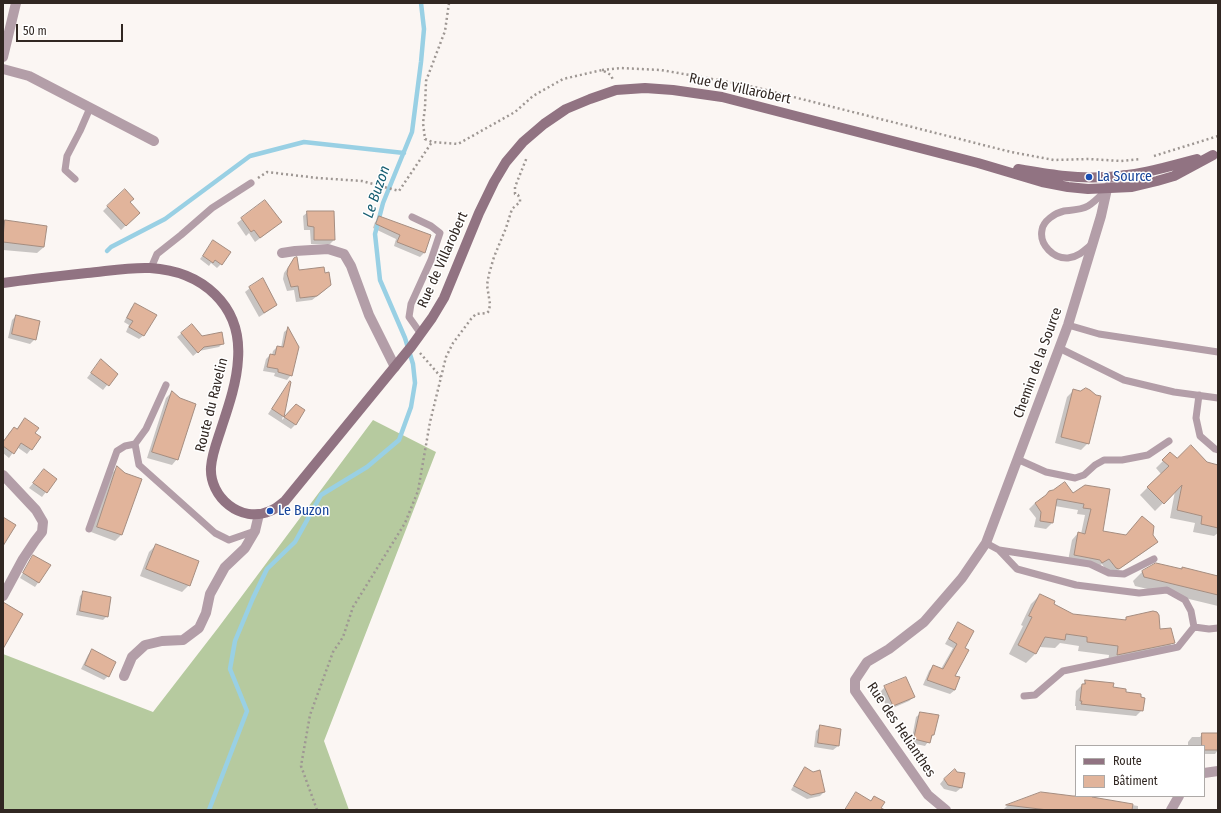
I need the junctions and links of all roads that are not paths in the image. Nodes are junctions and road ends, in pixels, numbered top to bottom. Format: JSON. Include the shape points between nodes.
{"nodes":[{"id":1,"x":16,"y":3,"type":"edge"},
{"id":2,"x":3,"y":57,"type":"edge"},
{"id":3,"x":3,"y":69,"type":"edge"},
{"id":4,"x":90,"y":108,"type":"junction"},
{"id":5,"x":154,"y":141,"type":"dead end"},
{"id":6,"x":1216,"y":154,"type":"edge"},
{"id":7,"x":978,"y":163,"type":"junction"},
{"id":8,"x":1124,"y":175,"type":"junction"},
{"id":9,"x":75,"y":179,"type":"dead end"},
{"id":10,"x":251,"y":182,"type":"road end"},
{"id":11,"x":1107,"y":189,"type":"junction"},
{"id":12,"x":412,"y":217,"type":"dead end"},
{"id":13,"x":1092,"y":244,"type":"junction"},
{"id":14,"x":282,"y":253,"type":"dead end"},
{"id":15,"x":151,"y":268,"type":"junction"},
{"id":16,"x":3,"y":283,"type":"edge"},
{"id":17,"x":1068,"y":325,"type":"junction"},
{"id":18,"x":421,"y":334,"type":"junction"},
{"id":19,"x":1060,"y":348,"type":"junction"},
{"id":20,"x":1218,"y":352,"type":"edge"},
{"id":21,"x":398,"y":363,"type":"junction"},
{"id":22,"x":166,"y":385,"type":"dead end"},
{"id":23,"x":1199,"y":395,"type":"junction"},
{"id":24,"x":1218,"y":398,"type":"edge"},
{"id":25,"x":1169,"y":441,"type":"dead end"},
{"id":26,"x":135,"y":444,"type":"junction"},
{"id":27,"x":1218,"y":450,"type":"edge"},
{"id":28,"x":1017,"y":459,"type":"junction"},
{"id":29,"x":3,"y":474,"type":"edge"},
{"id":30,"x":259,"y":514,"type":"junction"},
{"id":31,"x":89,"y":529,"type":"dead end"},
{"id":32,"x":255,"y":531,"type":"junction"},
{"id":33,"x":986,"y":543,"type":"junction"},
{"id":34,"x":999,"y":550,"type":"junction"},
{"id":35,"x":1154,"y":559,"type":"dead end"},
{"id":36,"x":3,"y":596,"type":"edge"},
{"id":37,"x":1194,"y":627,"type":"junction"},
{"id":38,"x":1218,"y":628,"type":"edge"},
{"id":39,"x":124,"y":676,"type":"dead end"},
{"id":40,"x":1024,"y":696,"type":"dead end"},
{"id":41,"x":1218,"y":771,"type":"edge"},
{"id":42,"x":1205,"y":773,"type":"edge"},
{"id":43,"x":1178,"y":797,"type":"edge"},
{"id":44,"x":946,"y":810,"type":"edge"},
{"id":45,"x":1171,"y":810,"type":"edge"}],
"edges":[{"from":1,"to":2,"type":"street"},
{"from":3,"to":4,"type":"street","via":[[28,76]]},
{"from":4,"to":5,"type":"street"},
{"from":4,"to":9,"type":"lane","via":[[67,156],[65,170]]},
{"from":6,"to":8,"type":"main road","name":"Rue de Villarobert"},
{"from":6,"to":11,"type":"main road","name":"Rue de Villarobert","via":[[1174,176],[1132,187]]},
{"from":7,"to":8,"type":"main road","name":"Rue de Villarobert","via":[[1071,177]]},
{"from":7,"to":11,"type":"main road","name":"Rue de Villarobert","via":[[1042,182],[1068,187]]},
{"from":7,"to":18,"type":"main road","name":"Rue de Villarobert","via":[[722,97],[666,89],[616,90],[566,110],[544,124],[523,142],[506,162],[479,213],[444,298]]},
{"from":8,"to":11,"type":"street","via":[[1118,182],[1111,183]]},
{"from":10,"to":15,"type":"lane","via":[[212,208],[157,254]]},
{"from":11,"to":13,"type":"street","name":"Chemin de la Source"},
{"from":11,"to":13,"type":"lane","via":[[1088,206],[1062,211],[1051,217],[1041,230],[1045,246],[1058,256],[1068,258],[1079,255]]},
{"from":12,"to":18,"type":"lane","via":[[440,233],[411,304],[410,317]]},
{"from":13,"to":17,"type":"street","name":"Chemin de la Source"},
{"from":14,"to":21,"type":"street","via":[[328,249],[344,254],[369,315]]},
{"from":15,"to":16,"type":"main road","name":"Route du Ravelin"},
{"from":15,"to":30,"type":"main road","name":"Route du Ravelin","via":[[191,278],[204,285],[224,303],[231,316],[236,330],[239,358],[211,468],[220,498],[236,510]]},
{"from":17,"to":19,"type":"street","name":"Chemin de la Source"},
{"from":17,"to":20,"type":"lane","via":[[1098,334]]},
{"from":18,"to":21,"type":"main road","name":"Rue de Villarobert"},
{"from":19,"to":23,"type":"lane","via":[[1124,380]]},
{"from":19,"to":28,"type":"street","name":"Chemin de la Source"},
{"from":21,"to":30,"type":"main road","via":[[285,501],[270,511]]},
{"from":22,"to":26,"type":"lane","via":[[146,429]]},
{"from":23,"to":24,"type":"lane"},
{"from":23,"to":27,"type":"lane","via":[[1196,418],[1200,436]]},
{"from":25,"to":28,"type":"lane","via":[[1148,455],[1122,460],[1104,460],[1075,478],[1046,472]]},
{"from":26,"to":31,"type":"lane","via":[[125,446],[117,452]]},
{"from":26,"to":32,"type":"lane","via":[[139,465],[215,533],[229,540]]},
{"from":28,"to":33,"type":"street","name":"Chemin de la Source"},
{"from":29,"to":36,"type":"street","via":[[36,510],[43,522],[42,532],[23,559]]},
{"from":30,"to":32,"type":"street"},
{"from":32,"to":39,"type":"street","via":[[245,548],[224,567],[210,594],[206,613],[199,628],[184,640],[145,645],[132,657]]},
{"from":33,"to":34,"type":"lane"},
{"from":33,"to":44,"type":"street","name":"Rue des Helianthes","via":[[962,578],[924,622],[867,662],[855,680],[855,691],[914,777],[928,795]]},
{"from":34,"to":35,"type":"lane","via":[[1090,564],[1109,573],[1124,574]]},
{"from":34,"to":37,"type":"lane","via":[[1017,568],[1076,585],[1139,593],[1167,590],[1185,600],[1191,611]]},
{"from":37,"to":38,"type":"lane"},
{"from":37,"to":40,"type":"lane","via":[[1178,647],[1063,671],[1035,695]]},
{"from":41,"to":42,"type":"street"},
{"from":43,"to":45,"type":"street"}]}
